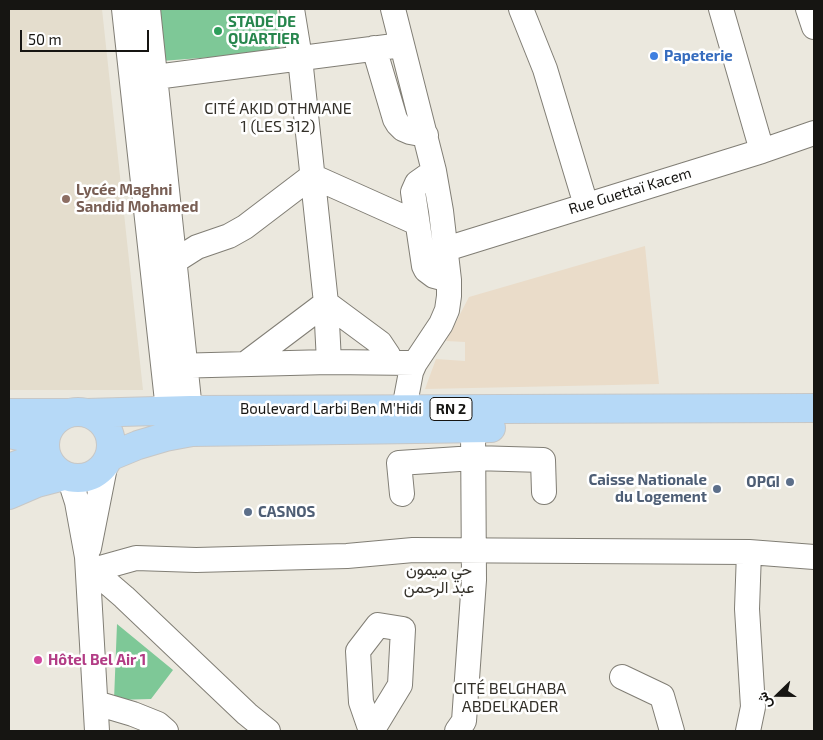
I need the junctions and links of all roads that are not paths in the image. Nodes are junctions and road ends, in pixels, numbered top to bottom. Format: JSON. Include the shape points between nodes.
{"nodes":[{"id":1,"x":124,"y":9,"type":"edge"},
{"id":2,"x":148,"y":9,"type":"edge"},
{"id":3,"x":292,"y":9,"type":"edge"},
{"id":4,"x":393,"y":9,"type":"edge"},
{"id":5,"x":521,"y":9,"type":"edge"},
{"id":6,"x":721,"y":9,"type":"edge"},
{"id":7,"x":808,"y":9,"type":"edge"},
{"id":8,"x":814,"y":27,"type":"edge"},
{"id":9,"x":402,"y":45,"type":"junction"},
{"id":10,"x":374,"y":48,"type":"junction"},
{"id":11,"x":300,"y":58,"type":"junction"},
{"id":12,"x":155,"y":77,"type":"junction"},
{"id":13,"x":131,"y":80,"type":"junction"},
{"id":14,"x":814,"y":133,"type":"edge"},
{"id":15,"x":426,"y":135,"type":"junction"},
{"id":16,"x":762,"y":151,"type":"junction"},
{"id":17,"x":434,"y":171,"type":"junction"},
{"id":18,"x":312,"y":176,"type":"junction"},
{"id":19,"x":586,"y":205,"type":"junction"},
{"id":20,"x":418,"y":223,"type":"junction"},
{"id":21,"x":161,"y":237,"type":"junction"},
{"id":22,"x":197,"y":247,"type":"junction"},
{"id":23,"x":446,"y":249,"type":"junction"},
{"id":24,"x":164,"y":262,"type":"junction"},
{"id":25,"x":449,"y":280,"type":"junction"},
{"id":26,"x":326,"y":303,"type":"junction"},
{"id":27,"x":329,"y":362,"type":"junction"},
{"id":28,"x":390,"y":362,"type":"junction"},
{"id":29,"x":415,"y":363,"type":"junction"},
{"id":30,"x":244,"y":364,"type":"junction"},
{"id":31,"x":175,"y":366,"type":"junction"},
{"id":32,"x":814,"y":408,"type":"edge"},
{"id":33,"x":404,"y":409,"type":"junction"},
{"id":34,"x":9,"y":413,"type":"edge"},
{"id":35,"x":78,"y":413,"type":"junction"},
{"id":36,"x":183,"y":418,"type":"junction"},
{"id":37,"x":814,"y":424,"type":"edge"},
{"id":38,"x":473,"y":428,"type":"junction"},
{"id":39,"x":9,"y":434,"type":"edge"},
{"id":40,"x":45,"y":448,"type":"junction"},
{"id":41,"x":474,"y":458,"type":"junction"},
{"id":42,"x":108,"y":460,"type":"junction"},
{"id":43,"x":9,"y":468,"type":"edge"},
{"id":44,"x":67,"y":476,"type":"junction"},
{"id":45,"x":544,"y":492,"type":"dead end"},
{"id":46,"x":402,"y":494,"type":"dead end"},
{"id":47,"x":9,"y":495,"type":"edge"},
{"id":48,"x":473,"y":551,"type":"junction"},
{"id":49,"x":748,"y":552,"type":"junction"},
{"id":50,"x":814,"y":557,"type":"edge"},
{"id":51,"x":89,"y":564,"type":"junction"},
{"id":52,"x":622,"y":677,"type":"dead end"},
{"id":53,"x":96,"y":703,"type":"junction"},
{"id":54,"x":467,"y":728,"type":"edge"},
{"id":55,"x":161,"y":729,"type":"edge"},
{"id":56,"x":97,"y":731,"type":"edge"},
{"id":57,"x":268,"y":731,"type":"edge"},
{"id":58,"x":672,"y":731,"type":"edge"},
{"id":59,"x":748,"y":731,"type":"edge"}],
"edges":[{"from":1,"to":13,"type":"street"},
{"from":2,"to":12,"type":"street"},
{"from":3,"to":11,"type":"street"},
{"from":4,"to":9,"type":"street"},
{"from":5,"to":19,"type":"street","via":[[544,69]]},
{"from":6,"to":16,"type":"street"},
{"from":7,"to":8,"type":"street"},
{"from":9,"to":10,"type":"street"},
{"from":9,"to":15,"type":"street"},
{"from":10,"to":11,"type":"street"},
{"from":10,"to":15,"type":"street","via":[[395,119],[403,129]]},
{"from":11,"to":12,"type":"street"},
{"from":11,"to":18,"type":"street"},
{"from":12,"to":13,"type":"street"},
{"from":12,"to":21,"type":"street"},
{"from":13,"to":21,"type":"street"},
{"from":14,"to":16,"type":"street","name":"Rue Guettaï Kacem"},
{"from":15,"to":17,"type":"street"},
{"from":16,"to":19,"type":"street","name":"Rue Guettaï Kacem"},
{"from":17,"to":20,"type":"street","via":[[414,188]]},
{"from":17,"to":23,"type":"street"},
{"from":18,"to":20,"type":"street"},
{"from":18,"to":22,"type":"street","via":[[245,227]]},
{"from":18,"to":26,"type":"street"},
{"from":19,"to":23,"type":"street","name":"Rue Guettaï Kacem"},
{"from":20,"to":25,"type":"street","via":[[426,270]]},
{"from":21,"to":22,"type":"street"},
{"from":21,"to":24,"type":"street"},
{"from":22,"to":24,"type":"street"},
{"from":23,"to":25,"type":"street"},
{"from":24,"to":31,"type":"street"},
{"from":25,"to":29,"type":"street","via":[[447,310],[442,324]]},
{"from":26,"to":27,"type":"street"},
{"from":26,"to":28,"type":"street","via":[[380,343]]},
{"from":26,"to":30,"type":"street"},
{"from":27,"to":28,"type":"street"},
{"from":27,"to":30,"type":"street"},
{"from":28,"to":29,"type":"street"},
{"from":29,"to":33,"type":"street"},
{"from":30,"to":31,"type":"street"},
{"from":31,"to":36,"type":"street"},
{"from":32,"to":33,"type":"main road","name":"Boulevard Larbi Ben M'Hidi","number":"RN 2"},
{"from":33,"to":36,"type":"main road","name":"Boulevard Larbi Ben M'Hidi","number":"RN 2"},
{"from":34,"to":35,"type":"main road","name":"Boulevard Larbi Ben M'Hidi","number":"RN 2"},
{"from":35,"to":36,"type":"main road","name":"Boulevard Larbi Ben M'Hidi","number":"RN 2"},
{"from":35,"to":40,"type":"main road","via":[[60,416],[52,423],[47,431]]},
{"from":35,"to":42,"type":"main road","via":[[97,418],[105,425],[111,446]]},
{"from":36,"to":38,"type":"main road","name":"Boulevard Larbi Ben M'Hidi","number":"RN 2"},
{"from":36,"to":42,"type":"main road","name":"Boulevard Larbi Ben M'Hidi","number":"RN 2","via":[[165,437],[138,445]]},
{"from":37,"to":38,"type":"main road","name":"Boulevard Larbi Ben M'Hidi","number":"RN 2"},
{"from":38,"to":41,"type":"street"},
{"from":39,"to":40,"type":"main road"},
{"from":40,"to":43,"type":"main road"},
{"from":40,"to":44,"type":"main road","via":[[50,463]]},
{"from":41,"to":45,"type":"street","via":[[543,460]]},
{"from":41,"to":46,"type":"street","via":[[399,463]]},
{"from":41,"to":48,"type":"street"},
{"from":42,"to":44,"type":"main road","via":[[94,474]]},
{"from":42,"to":51,"type":"street"},
{"from":44,"to":47,"type":"main road","via":[[37,483]]},
{"from":44,"to":51,"type":"street","via":[[77,502]]},
{"from":48,"to":49,"type":"street"},
{"from":48,"to":51,"type":"street","via":[[413,550],[347,556],[196,560],[136,558]]},
{"from":48,"to":54,"type":"street"},
{"from":49,"to":50,"type":"street"},
{"from":49,"to":59,"type":"street","via":[[747,609],[753,707]]},
{"from":51,"to":53,"type":"street"},
{"from":51,"to":57,"type":"street"},
{"from":52,"to":58,"type":"street","via":[[662,696]]},
{"from":53,"to":55,"type":"street","via":[[132,714]]},
{"from":53,"to":56,"type":"street"}]}
